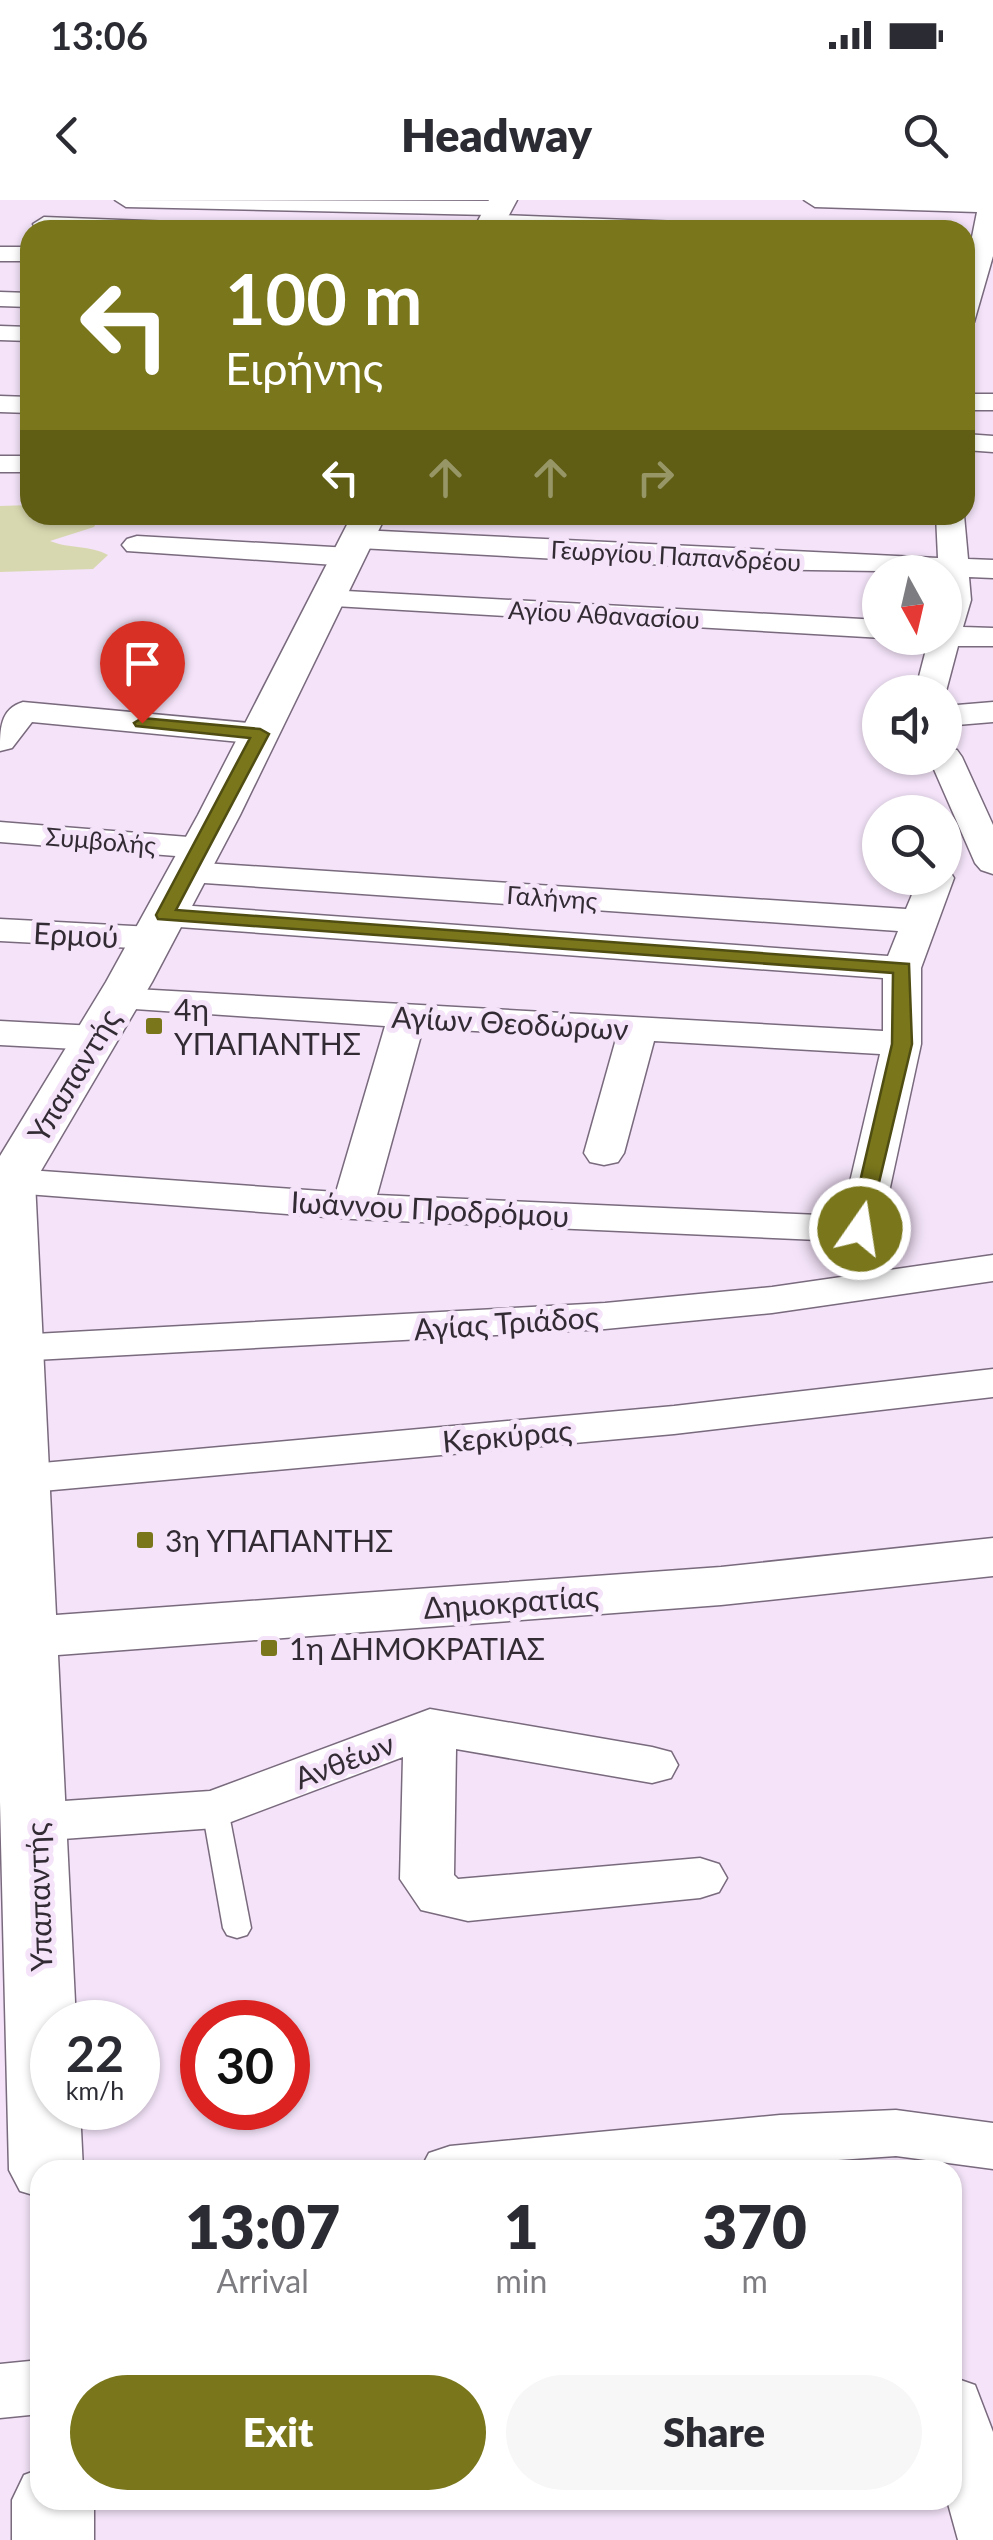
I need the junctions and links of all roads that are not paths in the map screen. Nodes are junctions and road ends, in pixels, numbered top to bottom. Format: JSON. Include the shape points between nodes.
{"nodes":[{"id":1,"x":126,"y":200,"type":"edge"},
{"id":2,"x":816,"y":200,"type":"edge"},
{"id":3,"x":991,"y":204,"type":"edge"},
{"id":4,"x":495,"y":215,"type":"edge"},
{"id":5,"x":565,"y":220,"type":"edge"},
{"id":6,"x":981,"y":241,"type":"edge"},
{"id":7,"x":984,"y":288,"type":"edge"},
{"id":8,"x":951,"y":525,"type":"edge"},
{"id":9,"x":360,"y":537,"type":"edge"},
{"id":10,"x":137,"y":545,"type":"dead end"},
{"id":11,"x":953,"y":555,"type":"edge"},
{"id":12,"x":862,"y":564,"type":"edge"},
{"id":13,"x":962,"y":569,"type":"edge"},
{"id":14,"x":993,"y":569,"type":"edge"},
{"id":15,"x":328,"y":599,"type":"junction"},
{"id":16,"x":862,"y":628,"type":"edge"},
{"id":17,"x":962,"y":636,"type":"edge"},
{"id":18,"x":993,"y":637,"type":"edge"},
{"id":19,"x":993,"y":712,"type":"edge"},
{"id":20,"x":962,"y":715,"type":"edge"},
{"id":21,"x":260,"y":734,"type":"junction"},
{"id":22,"x":0,"y":741,"type":"edge"},
{"id":23,"x":957,"y":775,"type":"edge"},
{"id":24,"x":980,"y":813,"type":"edge"},
{"id":25,"x":0,"y":832,"type":"edge"},
{"id":26,"x":962,"y":837,"type":"edge"},
{"id":27,"x":195,"y":861,"type":"junction"},
{"id":28,"x":993,"y":863,"type":"edge"},
{"id":29,"x":928,"y":895,"type":"edge"},
{"id":30,"x":917,"y":921,"type":"junction"},
{"id":31,"x":158,"y":926,"type":"junction"},
{"id":32,"x":0,"y":930,"type":"edge"},
{"id":33,"x":902,"y":968,"type":"junction"},
{"id":34,"x":407,"y":1016,"type":"junction"},
{"id":35,"x":107,"y":1018,"type":"junction"},
{"id":36,"x":638,"y":1029,"type":"junction"},
{"id":37,"x":0,"y":1033,"type":"edge"},
{"id":38,"x":902,"y":1044,"type":"junction"},
{"id":39,"x":604,"y":1153,"type":"dead end"},
{"id":40,"x":5,"y":1180,"type":"edge"},
{"id":41,"x":353,"y":1206,"type":"junction"},
{"id":42,"x":860,"y":1229,"type":"junction"},
{"id":43,"x":6,"y":1266,"type":"edge"},
{"id":44,"x":993,"y":1268,"type":"edge"},
{"id":45,"x":871,"y":1285,"type":"junction"},
{"id":46,"x":16,"y":1348,"type":"junction"},
{"id":47,"x":993,"y":1383,"type":"edge"},
{"id":48,"x":9,"y":1425,"type":"edge"},
{"id":49,"x":20,"y":1479,"type":"junction"},
{"id":50,"x":993,"y":1558,"type":"edge"},
{"id":51,"x":29,"y":1637,"type":"junction"},
{"id":52,"x":430,"y":1728,"type":"junction"},
{"id":53,"x":16,"y":1745,"type":"edge"},
{"id":54,"x":652,"y":1766,"type":"dead end"},
{"id":55,"x":214,"y":1808,"type":"junction"},
{"id":56,"x":35,"y":1822,"type":"junction"},
{"id":57,"x":700,"y":1878,"type":"dead end"},
{"id":58,"x":19,"y":1894,"type":"edge"},
{"id":59,"x":237,"y":1928,"type":"dead end"},
{"id":60,"x":31,"y":2134,"type":"edge"},
{"id":61,"x":993,"y":2146,"type":"edge"},
{"id":62,"x":900,"y":2152,"type":"edge"},
{"id":63,"x":553,"y":2160,"type":"edge"},
{"id":64,"x":30,"y":2389,"type":"edge"},
{"id":65,"x":0,"y":2391,"type":"edge"},
{"id":66,"x":962,"y":2438,"type":"edge"},
{"id":67,"x":53,"y":2510,"type":"edge"},
{"id":68,"x":53,"y":2540,"type":"edge"},
{"id":69,"x":992,"y":2540,"type":"edge"}],
"edges":[{"from":1,"to":4,"type":"street"},
{"from":2,"to":3,"type":"street"},
{"from":3,"to":6,"type":"street"},
{"from":4,"to":5,"type":"street"},
{"from":6,"to":7,"type":"street"},
{"from":8,"to":11,"type":"street"},
{"from":9,"to":10,"type":"street","name":"Γεωργίου Παπανδρέου"},
{"from":9,"to":12,"type":"street","name":"Γεωργίου Παπανδρέου"},
{"from":9,"to":15,"type":"street","name":"Υπαπαντής"},
{"from":13,"to":14,"type":"street","name":"Γεωργίου Παπανδρέου"},
{"from":15,"to":16,"type":"street","name":"Αγίου Αθανασίου"},
{"from":15,"to":21,"type":"street","name":"Υπαπαντής"},
{"from":17,"to":18,"type":"street"},
{"from":19,"to":20,"type":"street"},
{"from":21,"to":22,"type":"street","via":[[23,712]]},
{"from":21,"to":27,"type":"street","name":"Υπαπαντής"},
{"from":23,"to":24,"type":"street"},
{"from":24,"to":26,"type":"street"},
{"from":24,"to":28,"type":"street"},
{"from":25,"to":27,"type":"street","name":"Συμβολής"},
{"from":27,"to":30,"type":"street","name":"Γαλήνης"},
{"from":27,"to":31,"type":"street","name":"Υπαπαντής"},
{"from":29,"to":30,"type":"street"},
{"from":30,"to":33,"type":"street"},
{"from":31,"to":32,"type":"street","name":"Ερμού"},
{"from":31,"to":33,"type":"street","name":"Ερμού"},
{"from":31,"to":35,"type":"street","name":"Υπαπαντής"},
{"from":33,"to":38,"type":"street"},
{"from":34,"to":35,"type":"street","name":"Αγίων Θεοδώρων"},
{"from":34,"to":36,"type":"street","name":"Αγίων Θεοδώρων"},
{"from":34,"to":41,"type":"street"},
{"from":35,"to":37,"type":"street","name":"Αγίων Θεοδώρων"},
{"from":35,"to":40,"type":"street","name":"Υπαπαντής"},
{"from":36,"to":38,"type":"street","name":"Αγίων Θεοδώρων"},
{"from":36,"to":39,"type":"street"},
{"from":38,"to":42,"type":"street"},
{"from":40,"to":41,"type":"street","name":"Ιωάννου Προδρόμου"},
{"from":40,"to":43,"type":"street","name":"Υπαπαντής"},
{"from":41,"to":42,"type":"street","name":"Ιωάννου Προδρόμου"},
{"from":42,"to":45,"type":"street"},
{"from":43,"to":46,"type":"street","name":"Υπαπαντής"},
{"from":44,"to":45,"type":"street","name":"Αγίας Τριάδος"},
{"from":45,"to":46,"type":"street","name":"Αγίας Τριάδος","via":[[605,1316]]},
{"from":46,"to":48,"type":"street","name":"Υπαπαντής"},
{"from":47,"to":49,"type":"street","name":"Κερκύρας","via":[[674,1420]]},
{"from":48,"to":49,"type":"street","name":"Υπαπαντής"},
{"from":49,"to":51,"type":"street","name":"Υπαπαντής"},
{"from":50,"to":51,"type":"street","name":"Δημοκρατίας","via":[[721,1586]]},
{"from":51,"to":53,"type":"street","name":"Υπαπαντής"},
{"from":52,"to":54,"type":"street","name":"Ανθέων"},
{"from":52,"to":55,"type":"street","name":"Ανθέων"},
{"from":52,"to":57,"type":"street","via":[[427,1879],[442,1896],[468,1901]]},
{"from":53,"to":56,"type":"street","name":"Υπαπαντής"},
{"from":55,"to":56,"type":"street","name":"Ανθέων"},
{"from":55,"to":59,"type":"lane"},
{"from":56,"to":58,"type":"street","name":"Υπαπαντής"},
{"from":58,"to":60,"type":"street","name":"Υπαπαντής"},
{"from":61,"to":62,"type":"street"},
{"from":62,"to":63,"type":"street","via":[[780,2138]]},
{"from":64,"to":65,"type":"street"},
{"from":66,"to":69,"type":"street"},
{"from":67,"to":68,"type":"street"}]}
